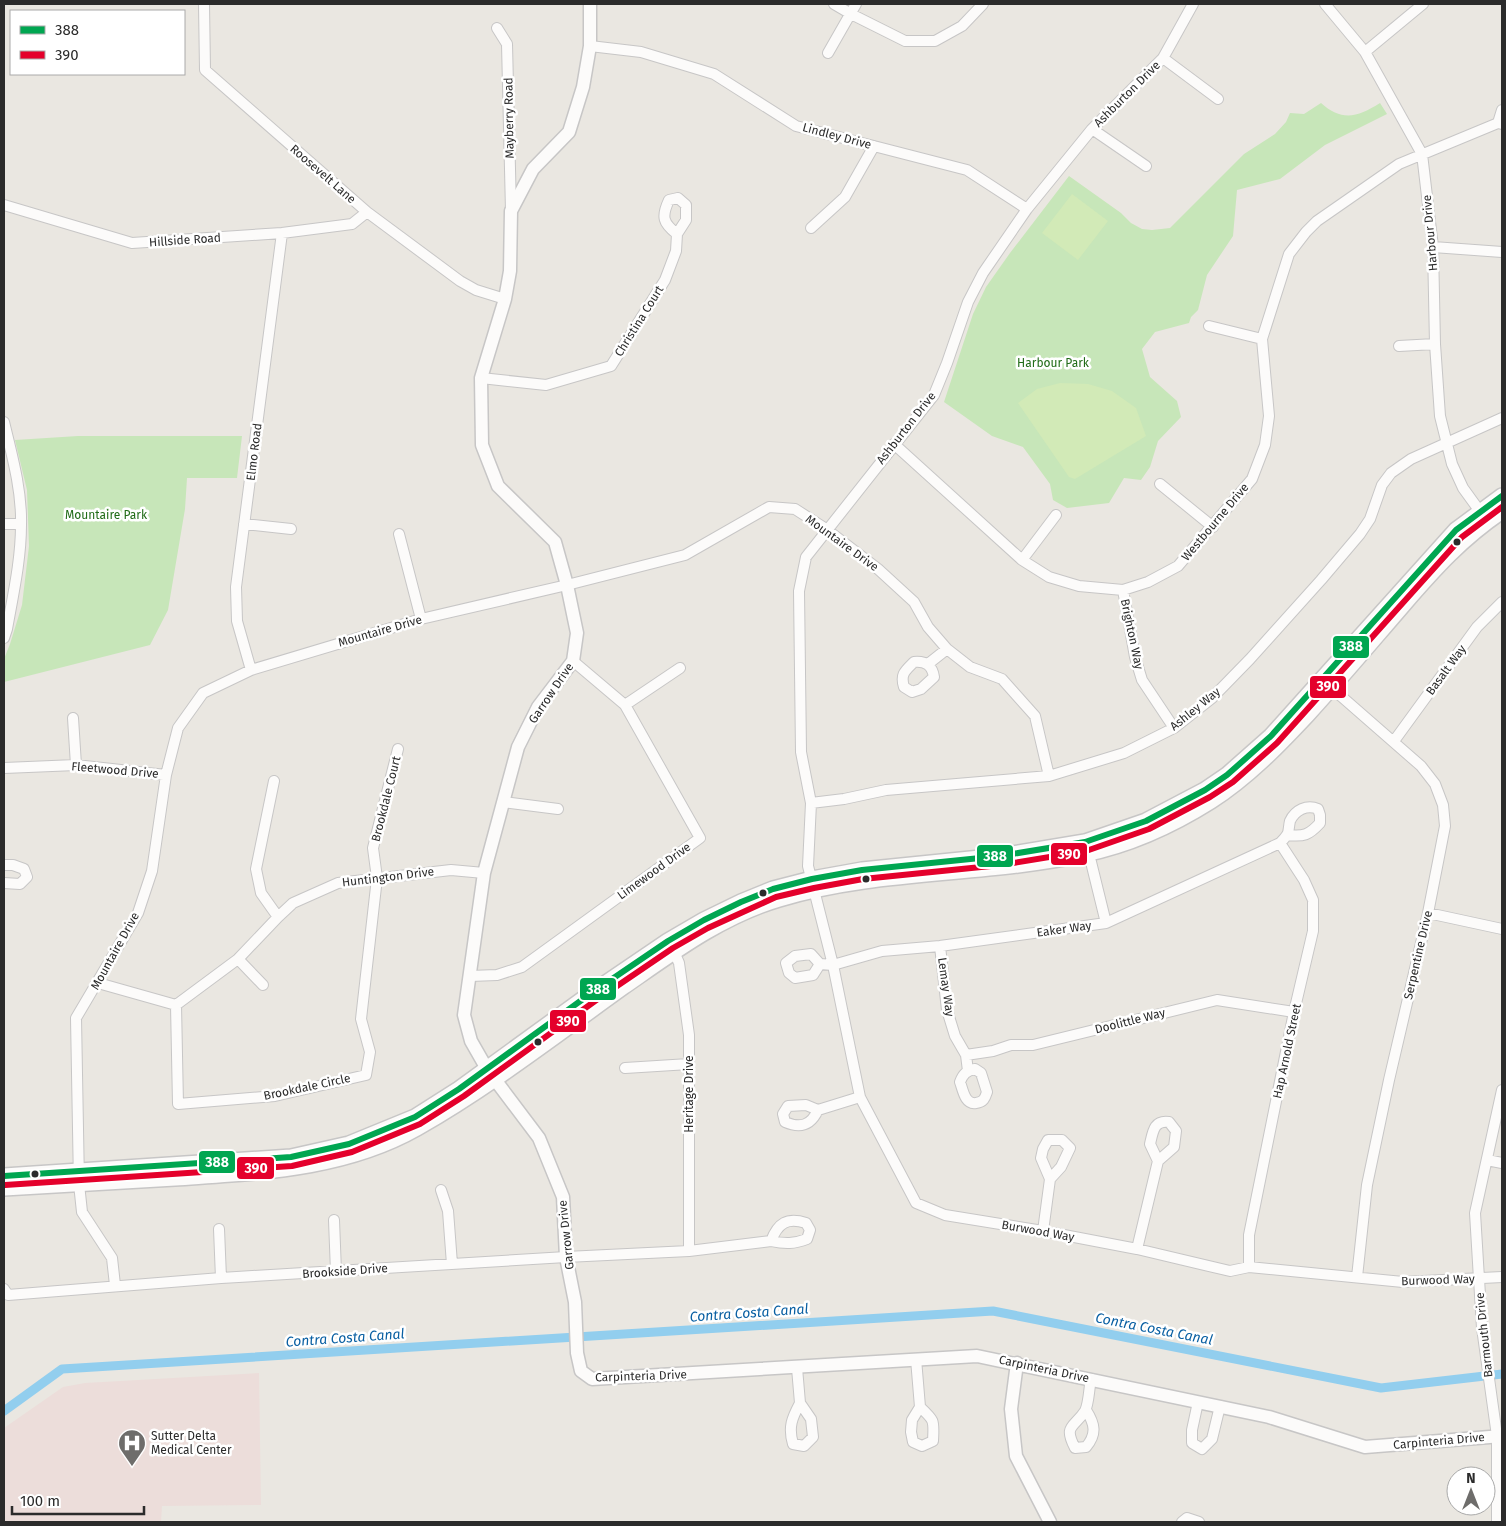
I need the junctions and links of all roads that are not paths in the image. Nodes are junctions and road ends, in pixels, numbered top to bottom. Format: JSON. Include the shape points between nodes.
{"nodes":[{"id":1,"x":204,"y":4,"type":"edge"},
{"id":2,"x":590,"y":4,"type":"edge"},
{"id":3,"x":834,"y":4,"type":"edge"},
{"id":4,"x":856,"y":4,"type":"edge"},
{"id":5,"x":984,"y":4,"type":"edge"},
{"id":6,"x":1193,"y":4,"type":"edge"},
{"id":7,"x":1325,"y":4,"type":"edge"},
{"id":8,"x":1423,"y":4,"type":"edge"},
{"id":9,"x":851,"y":14,"type":"junction"},
{"id":10,"x":496,"y":28,"type":"dead end"},
{"id":11,"x":590,"y":46,"type":"junction"},
{"id":12,"x":1365,"y":52,"type":"junction"},
{"id":13,"x":828,"y":53,"type":"dead end"},
{"id":14,"x":1163,"y":58,"type":"junction"},
{"id":15,"x":1218,"y":99,"type":"dead end"},
{"id":16,"x":1502,"y":110,"type":"edge"},
{"id":17,"x":1500,"y":124,"type":"edge"},
{"id":18,"x":1092,"y":129,"type":"junction"},
{"id":19,"x":874,"y":146,"type":"junction"},
{"id":20,"x":1422,"y":154,"type":"junction"},
{"id":21,"x":1146,"y":166,"type":"dead end"},
{"id":22,"x":4,"y":205,"type":"edge"},
{"id":23,"x":1028,"y":209,"type":"junction"},
{"id":24,"x":511,"y":211,"type":"junction"},
{"id":25,"x":367,"y":212,"type":"junction"},
{"id":26,"x":812,"y":228,"type":"dead end"},
{"id":27,"x":282,"y":232,"type":"junction"},
{"id":28,"x":677,"y":234,"type":"dead end"},
{"id":29,"x":1433,"y":247,"type":"junction"},
{"id":30,"x":1502,"y":252,"type":"edge"},
{"id":31,"x":505,"y":299,"type":"junction"},
{"id":32,"x":1209,"y":326,"type":"dead end"},
{"id":33,"x":1262,"y":339,"type":"junction"},
{"id":34,"x":1435,"y":344,"type":"junction"},
{"id":35,"x":1399,"y":346,"type":"dead end"},
{"id":36,"x":481,"y":378,"type":"junction"},
{"id":37,"x":1502,"y":418,"type":"edge"},
{"id":38,"x":4,"y":422,"type":"edge"},
{"id":39,"x":1446,"y":443,"type":"junction"},
{"id":40,"x":894,"y":444,"type":"junction"},
{"id":41,"x":1160,"y":484,"type":"dead end"},
{"id":42,"x":1502,"y":496,"type":"edge"},
{"id":43,"x":1502,"y":511,"type":"edge"},
{"id":44,"x":1056,"y":515,"type":"dead end"},
{"id":45,"x":1483,"y":516,"type":"junction"},
{"id":46,"x":4,"y":524,"type":"edge"},
{"id":47,"x":21,"y":524,"type":"junction"},
{"id":48,"x":244,"y":524,"type":"junction"},
{"id":49,"x":1212,"y":527,"type":"junction"},
{"id":50,"x":290,"y":529,"type":"dead end"},
{"id":51,"x":826,"y":529,"type":"junction"},
{"id":52,"x":399,"y":534,"type":"dead end"},
{"id":53,"x":1022,"y":560,"type":"junction"},
{"id":54,"x":567,"y":585,"type":"junction"},
{"id":55,"x":1123,"y":590,"type":"junction"},
{"id":56,"x":1502,"y":602,"type":"edge"},
{"id":57,"x":421,"y":619,"type":"junction"},
{"id":58,"x":5,"y":632,"type":"edge"},
{"id":59,"x":947,"y":649,"type":"junction"},
{"id":60,"x":573,"y":661,"type":"junction"},
{"id":61,"x":928,"y":664,"type":"dead end"},
{"id":62,"x":680,"y":668,"type":"dead end"},
{"id":63,"x":251,"y":670,"type":"junction"},
{"id":64,"x":1326,"y":685,"type":"junction"},
{"id":65,"x":625,"y":705,"type":"junction"},
{"id":66,"x":73,"y":718,"type":"dead end"},
{"id":67,"x":1174,"y":728,"type":"junction"},
{"id":68,"x":1394,"y":741,"type":"junction"},
{"id":69,"x":398,"y":750,"type":"dead end"},
{"id":70,"x":76,"y":765,"type":"junction"},
{"id":71,"x":4,"y":768,"type":"edge"},
{"id":72,"x":166,"y":775,"type":"junction"},
{"id":73,"x":1049,"y":776,"type":"junction"},
{"id":74,"x":274,"y":781,"type":"dead end"},
{"id":75,"x":503,"y":802,"type":"junction"},
{"id":76,"x":810,"y":803,"type":"junction"},
{"id":77,"x":558,"y":809,"type":"dead end"},
{"id":78,"x":1287,"y":835,"type":"dead end"},
{"id":79,"x":1280,"y":843,"type":"junction"},
{"id":80,"x":1086,"y":848,"type":"junction"},
{"id":81,"x":4,"y":865,"type":"edge"},
{"id":82,"x":484,"y":873,"type":"junction"},
{"id":83,"x":376,"y":878,"type":"junction"},
{"id":84,"x":4,"y":883,"type":"edge"},
{"id":85,"x":814,"y":884,"type":"junction"},
{"id":86,"x":1428,"y":913,"type":"junction"},
{"id":87,"x":278,"y":917,"type":"junction"},
{"id":88,"x":1106,"y":923,"type":"junction"},
{"id":89,"x":1502,"y":929,"type":"edge"},
{"id":90,"x":671,"y":946,"type":"junction"},
{"id":91,"x":940,"y":946,"type":"junction"},
{"id":92,"x":238,"y":959,"type":"junction"},
{"id":93,"x":820,"y":964,"type":"dead end"},
{"id":94,"x":833,"y":965,"type":"junction"},
{"id":95,"x":470,"y":976,"type":"junction"},
{"id":96,"x":98,"y":983,"type":"junction"},
{"id":97,"x":263,"y":985,"type":"dead end"},
{"id":98,"x":176,"y":1004,"type":"junction"},
{"id":99,"x":1294,"y":1012,"type":"junction"},
{"id":100,"x":966,"y":1055,"type":"junction"},
{"id":101,"x":689,"y":1064,"type":"junction"},
{"id":102,"x":625,"y":1068,"type":"dead end"},
{"id":103,"x":968,"y":1071,"type":"dead end"},
{"id":104,"x":491,"y":1073,"type":"junction"},
{"id":105,"x":1502,"y":1090,"type":"edge"},
{"id":106,"x":860,"y":1097,"type":"junction"},
{"id":107,"x":818,"y":1110,"type":"dead end"},
{"id":108,"x":1487,"y":1160,"type":"junction"},
{"id":109,"x":1158,"y":1161,"type":"dead end"},
{"id":110,"x":1502,"y":1163,"type":"edge"},
{"id":111,"x":4,"y":1176,"type":"edge"},
{"id":112,"x":78,"y":1178,"type":"junction"},
{"id":113,"x":1050,"y":1179,"type":"dead end"},
{"id":114,"x":4,"y":1188,"type":"edge"},
{"id":115,"x":441,"y":1190,"type":"dead end"},
{"id":116,"x":334,"y":1220,"type":"dead end"},
{"id":117,"x":219,"y":1229,"type":"dead end"},
{"id":118,"x":1043,"y":1232,"type":"junction"},
{"id":119,"x":771,"y":1240,"type":"dead end"},
{"id":120,"x":1137,"y":1249,"type":"junction"},
{"id":121,"x":689,"y":1251,"type":"junction"},
{"id":122,"x":566,"y":1257,"type":"junction"},
{"id":123,"x":452,"y":1264,"type":"junction"},
{"id":124,"x":1249,"y":1267,"type":"junction"},
{"id":125,"x":336,"y":1272,"type":"junction"},
{"id":126,"x":1502,"y":1276,"type":"edge"},
{"id":127,"x":1357,"y":1277,"type":"junction"},
{"id":128,"x":221,"y":1278,"type":"junction"},
{"id":129,"x":1478,"y":1278,"type":"junction"},
{"id":130,"x":115,"y":1285,"type":"junction"},
{"id":131,"x":4,"y":1289,"type":"edge"},
{"id":132,"x":916,"y":1359,"type":"junction"},
{"id":133,"x":1018,"y":1364,"type":"junction"},
{"id":134,"x":797,"y":1368,"type":"junction"},
{"id":135,"x":581,"y":1371,"type":"joint"},
{"id":136,"x":1090,"y":1379,"type":"junction"},
{"id":137,"x":1198,"y":1402,"type":"junction"},
{"id":138,"x":800,"y":1403,"type":"dead end"},
{"id":139,"x":1220,"y":1406,"type":"junction"},
{"id":140,"x":920,"y":1407,"type":"dead end"},
{"id":141,"x":1086,"y":1410,"type":"dead end"},
{"id":142,"x":1500,"y":1436,"type":"edge"},
{"id":143,"x":1050,"y":1522,"type":"edge"},
{"id":144,"x":1182,"y":1522,"type":"edge"},
{"id":145,"x":1200,"y":1522,"type":"edge"},
{"id":146,"x":1497,"y":1522,"type":"edge"}],
"edges":[{"from":1,"to":25,"type":"street","name":"Roosevelt Lane","via":[[205,70]]},
{"from":2,"to":11,"type":"street","name":"Garrow Drive"},
{"from":3,"to":9,"type":"street"},
{"from":4,"to":9,"type":"street"},
{"from":5,"to":9,"type":"street","via":[[962,26],[935,42],[905,41]]},
{"from":6,"to":14,"type":"street","name":"Ashburton Drive"},
{"from":7,"to":12,"type":"street","name":"Harbour Drive"},
{"from":8,"to":12,"type":"street"},
{"from":9,"to":13,"type":"street"},
{"from":10,"to":24,"type":"street","name":"Mayberry Road","via":[[507,44]]},
{"from":11,"to":19,"type":"street","name":"Lindley Drive","via":[[641,52],[714,74],[796,126]]},
{"from":11,"to":24,"type":"street","name":"Garrow Drive","via":[[583,87],[569,132],[533,169]]},
{"from":12,"to":20,"type":"street","name":"Harbour Drive"},
{"from":14,"to":15,"type":"street"},
{"from":14,"to":18,"type":"street","name":"Ashburton Drive"},
{"from":16,"to":17,"type":"street"},
{"from":17,"to":20,"type":"street","name":"Westbourne Drive"},
{"from":18,"to":21,"type":"street"},
{"from":18,"to":23,"type":"street","name":"Ashburton Drive"},
{"from":19,"to":23,"type":"street","name":"Lindley Drive","via":[[967,170]]},
{"from":19,"to":26,"type":"street","via":[[845,197]]},
{"from":20,"to":29,"type":"street","name":"Harbour Drive"},
{"from":20,"to":33,"type":"street","name":"Westbourne Drive","via":[[1399,164],[1306,232],[1289,254]]},
{"from":22,"to":27,"type":"street","name":"Hillside Road","via":[[132,244]]},
{"from":23,"to":40,"type":"street","name":"Ashburton Drive","via":[[983,273],[968,302],[934,395]]},
{"from":24,"to":31,"type":"street","name":"Garrow Drive","via":[[510,272]]},
{"from":25,"to":27,"type":"street","name":"Hillside Road","via":[[352,224]]},
{"from":25,"to":31,"type":"street","name":"Roosevelt Lane","via":[[460,281]]},
{"from":27,"to":48,"type":"street","name":"Elmo Road"},
{"from":28,"to":36,"type":"street","name":"Christina Court","via":[[676,251],[665,280],[612,366],[546,385]]},
{"from":29,"to":30,"type":"street"},
{"from":29,"to":34,"type":"street","name":"Harbour Drive"},
{"from":31,"to":36,"type":"street","name":"Garrow Drive"},
{"from":32,"to":33,"type":"street"},
{"from":33,"to":49,"type":"street","name":"Westbourne Drive","via":[[1269,416],[1265,445],[1252,479]]},
{"from":34,"to":35,"type":"street"},
{"from":34,"to":39,"type":"street","name":"Harbour Drive","via":[[1437,397]]},
{"from":36,"to":54,"type":"street","name":"Garrow Drive","via":[[482,445],[498,486],[555,542]]},
{"from":37,"to":39,"type":"street","name":"Ashley Way"},
{"from":38,"to":47,"type":"street","via":[[16,472]]},
{"from":39,"to":45,"type":"street","name":"Harbour Drive","via":[[1463,488]]},
{"from":39,"to":67,"type":"street","name":"Ashley Way","via":[[1410,458],[1391,473],[1382,485],[1370,520],[1322,580],[1212,698]]},
{"from":40,"to":51,"type":"street","name":"Ashburton Drive"},
{"from":40,"to":53,"type":"street","name":"Westbourne Drive"},
{"from":41,"to":49,"type":"street"},
{"from":42,"to":45,"type":"main road"},
{"from":43,"to":45,"type":"main road"},
{"from":44,"to":53,"type":"street"},
{"from":45,"to":64,"type":"main road","via":[[1470,534]]},
{"from":46,"to":47,"type":"street"},
{"from":47,"to":58,"type":"street","via":[[19,559]]},
{"from":48,"to":50,"type":"street"},
{"from":48,"to":63,"type":"street","name":"Elmo Road","via":[[236,587],[237,621]]},
{"from":49,"to":55,"type":"street","name":"Westbourne Drive","via":[[1178,566],[1148,582]]},
{"from":51,"to":54,"type":"street","name":"Mountaire Drive","via":[[794,509],[769,507],[685,555]]},
{"from":51,"to":59,"type":"street","name":"Mountaire Drive","via":[[914,602],[928,627]]},
{"from":51,"to":76,"type":"street","name":"Ashburton Drive","via":[[806,557],[799,591],[800,752]]},
{"from":52,"to":57,"type":"street"},
{"from":53,"to":55,"type":"street","name":"Westbourne Drive","via":[[1049,577],[1079,586]]},
{"from":54,"to":57,"type":"street","name":"Mountaire Drive"},
{"from":54,"to":60,"type":"street","name":"Garrow Drive","via":[[577,634]]},
{"from":55,"to":67,"type":"street","name":"Brighton Way","via":[[1142,680]]},
{"from":56,"to":68,"type":"street","name":"Basalt Way","via":[[1477,627]]},
{"from":57,"to":63,"type":"street","name":"Mountaire Drive"},
{"from":59,"to":61,"type":"street"},
{"from":59,"to":73,"type":"street","name":"Mountaire Drive","via":[[970,667],[1002,679],[1036,716]]},
{"from":60,"to":65,"type":"street","name":"Limewood Drive"},
{"from":60,"to":75,"type":"street","name":"Garrow Drive","via":[[538,708],[518,747]]},
{"from":62,"to":65,"type":"street"},
{"from":63,"to":72,"type":"street","name":"Mountaire Drive","via":[[203,693],[178,728]]},
{"from":64,"to":68,"type":"street","name":"Serpentine Drive"},
{"from":64,"to":80,"type":"main road","via":[[1267,758],[1234,785],[1147,835]]},
{"from":65,"to":95,"type":"street","name":"Limewood Drive","via":[[700,838],[522,967],[497,975]]},
{"from":66,"to":70,"type":"street"},
{"from":67,"to":73,"type":"street","name":"Ashley Way","via":[[1124,753]]},
{"from":68,"to":86,"type":"street","name":"Serpentine Drive","via":[[1435,784],[1443,805],[1445,826]]},
{"from":69,"to":83,"type":"street","name":"Brookdale Court","via":[[373,848]]},
{"from":70,"to":71,"type":"street","name":"Fleetwood Drive"},
{"from":70,"to":72,"type":"street","name":"Fleetwood Drive"},
{"from":72,"to":96,"type":"street","name":"Mountaire Drive","via":[[152,871],[138,913]]},
{"from":73,"to":76,"type":"street","name":"Ashley Way","via":[[886,790]]},
{"from":74,"to":87,"type":"street","via":[[256,869],[261,893]]},
{"from":75,"to":77,"type":"street"},
{"from":75,"to":82,"type":"street","name":"Garrow Drive"},
{"from":76,"to":85,"type":"street","name":"Ashburton Drive","via":[[808,866]]},
{"from":78,"to":79,"type":"street"},
{"from":79,"to":88,"type":"street","name":"Eaker Way"},
{"from":79,"to":99,"type":"street","name":"Hap Arnold Street","via":[[1313,900],[1313,931]]},
{"from":80,"to":85,"type":"main road","via":[[1004,867]]},
{"from":80,"to":88,"type":"street"},
{"from":81,"to":84,"type":"street","via":[[24,869],[27,877],[20,884]]},
{"from":82,"to":83,"type":"street","name":"Huntington Drive","via":[[452,870]]},
{"from":82,"to":95,"type":"street","name":"Garrow Drive"},
{"from":83,"to":87,"type":"street","name":"Huntington Drive","via":[[338,883],[293,904]]},
{"from":83,"to":98,"type":"street","name":"Brookdale Circle","via":[[361,1019],[370,1052],[366,1075],[275,1096],[178,1104]]},
{"from":85,"to":90,"type":"main road"},
{"from":85,"to":94,"type":"street","name":"Burwood Way"},
{"from":86,"to":89,"type":"street"},
{"from":86,"to":127,"type":"street","name":"Serpentine Drive","via":[[1367,1185]]},
{"from":87,"to":92,"type":"street","name":"Huntington Drive"},
{"from":88,"to":91,"type":"street","name":"Eaker Way"},
{"from":90,"to":101,"type":"street","name":"Heritage Drive","via":[[679,963],[689,1035]]},
{"from":90,"to":104,"type":"main road"},
{"from":91,"to":94,"type":"street","name":"Eaker Way","via":[[882,951]]},
{"from":91,"to":100,"type":"street","name":"Lemay Way","via":[[947,1010],[955,1036]]},
{"from":92,"to":97,"type":"street"},
{"from":92,"to":98,"type":"street","name":"Huntington Drive"},
{"from":93,"to":94,"type":"street"},
{"from":94,"to":106,"type":"street","name":"Burwood Way"},
{"from":95,"to":104,"type":"street","name":"Garrow Drive","via":[[464,1015],[471,1041]]},
{"from":96,"to":98,"type":"street"},
{"from":96,"to":112,"type":"street","name":"Mountaire Drive","via":[[76,1018]]},
{"from":99,"to":100,"type":"street","name":"Doolittle Way","via":[[1218,1000],[1033,1045],[1010,1045]]},
{"from":99,"to":124,"type":"street","name":"Hap Arnold Street","via":[[1249,1235]]},
{"from":100,"to":103,"type":"street"},
{"from":101,"to":102,"type":"street"},
{"from":101,"to":121,"type":"street","name":"Heritage Drive"},
{"from":104,"to":112,"type":"main road","via":[[414,1130],[358,1154],[261,1172]]},
{"from":104,"to":122,"type":"street","name":"Garrow Drive","via":[[538,1138],[562,1197]]},
{"from":105,"to":108,"type":"street","name":"Barmouth Drive"},
{"from":106,"to":107,"type":"street"},
{"from":106,"to":118,"type":"street","name":"Burwood Way","via":[[916,1203],[945,1216]]},
{"from":108,"to":110,"type":"street"},
{"from":108,"to":129,"type":"street","name":"Barmouth Drive","via":[[1475,1213]]},
{"from":109,"to":120,"type":"street"},
{"from":111,"to":112,"type":"main road"},
{"from":112,"to":114,"type":"main road"},
{"from":112,"to":130,"type":"street","name":"Mountaire Drive","via":[[82,1212],[112,1258]]},
{"from":113,"to":118,"type":"street"},
{"from":115,"to":123,"type":"street","via":[[448,1211]]},
{"from":116,"to":125,"type":"street"},
{"from":117,"to":128,"type":"street"},
{"from":118,"to":120,"type":"street","name":"Burwood Way"},
{"from":119,"to":121,"type":"street","name":"Brookside Drive"},
{"from":120,"to":124,"type":"street","name":"Burwood Way","via":[[1230,1271]]},
{"from":121,"to":122,"type":"street","name":"Brookside Drive"},
{"from":122,"to":123,"type":"street","name":"Brookside Drive"},
{"from":122,"to":135,"type":"street","name":"Garrow Drive","via":[[575,1302]]},
{"from":123,"to":125,"type":"street","name":"Brookside Drive"},
{"from":124,"to":127,"type":"street","name":"Burwood Way"},
{"from":125,"to":128,"type":"street","name":"Brookside Drive"},
{"from":126,"to":129,"type":"street","name":"Burwood Way"},
{"from":127,"to":129,"type":"street","name":"Burwood Way","via":[[1402,1282]]},
{"from":128,"to":130,"type":"street","name":"Brookside Drive"},
{"from":129,"to":142,"type":"street","name":"Barmouth Drive","via":[[1490,1394]]},
{"from":130,"to":131,"type":"street","name":"Brookside Drive","via":[[8,1295]]},
{"from":132,"to":133,"type":"street","name":"Carpinteria Drive","via":[[978,1356]]},
{"from":132,"to":134,"type":"street","name":"Carpinteria Drive"},
{"from":132,"to":140,"type":"street"},
{"from":133,"to":136,"type":"street","name":"Carpinteria Drive"},
{"from":133,"to":143,"type":"street","via":[[1012,1409],[1016,1456]]},
{"from":134,"to":135,"type":"street","name":"Carpinteria Drive","via":[[592,1379]]},
{"from":134,"to":138,"type":"street"},
{"from":136,"to":137,"type":"street","name":"Carpinteria Drive"},
{"from":136,"to":141,"type":"street"},
{"from":137,"to":139,"type":"street","name":"Carpinteria Drive"},
{"from":137,"to":139,"type":"street","via":[[1192,1443],[1202,1449],[1212,1439]]},
{"from":139,"to":142,"type":"street","name":"Carpinteria Drive","via":[[1269,1417],[1365,1447]]},
{"from":142,"to":146,"type":"street","name":"Barmouth Drive"},
{"from":144,"to":145,"type":"street","via":[[1187,1518]]}]}
